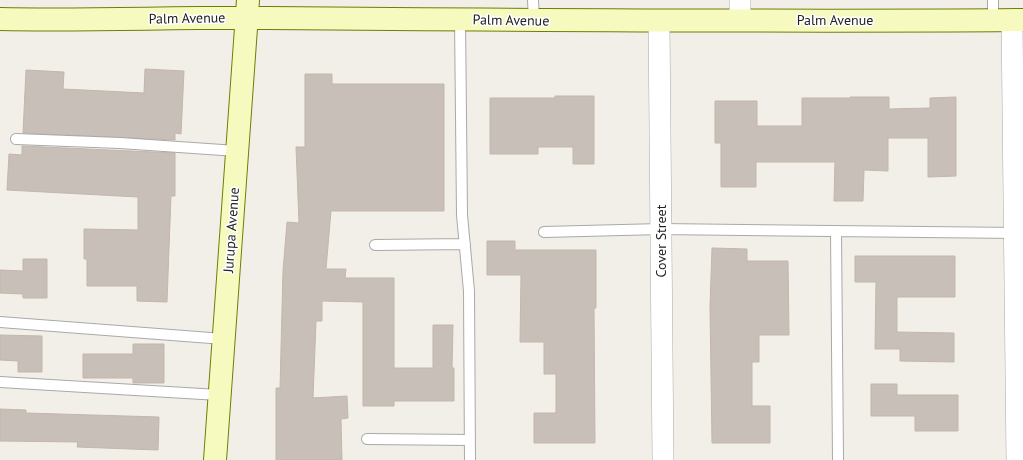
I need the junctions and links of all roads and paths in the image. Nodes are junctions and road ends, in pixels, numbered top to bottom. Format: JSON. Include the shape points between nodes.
{"nodes":[{"id":1,"x":247,"y":9,"type":"edge"},
{"id":2,"x":533,"y":10,"type":"edge"},
{"id":3,"x":740,"y":10,"type":"edge"},
{"id":4,"x":1005,"y":15,"type":"edge"},
{"id":5,"x":0,"y":19,"type":"edge"},
{"id":6,"x":460,"y":19,"type":"junction"},
{"id":7,"x":659,"y":21,"type":"junction"},
{"id":8,"x":16,"y":139,"type":"dead end"},
{"id":9,"x":237,"y":151,"type":"junction"},
{"id":10,"x":660,"y":229,"type":"junction"},
{"id":11,"x":836,"y":231,"type":"junction"},
{"id":12,"x":544,"y":232,"type":"dead end"},
{"id":13,"x":1019,"y":233,"type":"edge"},
{"id":14,"x":465,"y":244,"type":"junction"},
{"id":15,"x":374,"y":245,"type":"dead end"},
{"id":16,"x":0,"y":322,"type":"edge"},
{"id":17,"x":224,"y":339,"type":"junction"},
{"id":18,"x":0,"y":382,"type":"edge"},
{"id":19,"x":220,"y":395,"type":"junction"},
{"id":20,"x":367,"y":439,"type":"dead end"},
{"id":21,"x":470,"y":440,"type":"junction"},
{"id":22,"x":215,"y":460,"type":"edge"},
{"id":23,"x":470,"y":460,"type":"edge"},
{"id":24,"x":662,"y":460,"type":"edge"},
{"id":25,"x":838,"y":460,"type":"edge"},
{"id":26,"x":1018,"y":460,"type":"edge"}],
"edges":[{"from":1,"to":5,"type":"street","name":"Palm Avenue","via":[[50,20]]},
{"from":1,"to":6,"type":"street","name":"Palm Avenue"},
{"from":1,"to":9,"type":"street","name":"Jurupa Avenue"},
{"from":2,"to":6,"type":"street","name":"Palm Avenue"},
{"from":2,"to":7,"type":"street","name":"Palm Avenue"},
{"from":3,"to":4,"type":"street","name":"Palm Avenue"},
{"from":3,"to":7,"type":"street","name":"Palm Avenue"},
{"from":4,"to":13,"type":"street"},
{"from":6,"to":14,"type":"lane","via":[[462,215]]},
{"from":7,"to":10,"type":"street","name":"Cover Street"},
{"from":8,"to":9,"type":"lane"},
{"from":9,"to":17,"type":"street","name":"Jurupa Avenue"},
{"from":10,"to":11,"type":"lane"},
{"from":10,"to":12,"type":"lane"},
{"from":10,"to":24,"type":"street","name":"Cover Street"},
{"from":11,"to":13,"type":"lane"},
{"from":11,"to":25,"type":"lane"},
{"from":13,"to":26,"type":"street"},
{"from":14,"to":15,"type":"lane"},
{"from":14,"to":21,"type":"lane","via":[[469,291]]},
{"from":16,"to":17,"type":"lane"},
{"from":17,"to":19,"type":"street","name":"Jurupa Avenue"},
{"from":18,"to":19,"type":"lane"},
{"from":19,"to":22,"type":"street","name":"Jurupa Avenue"},
{"from":20,"to":21,"type":"lane"},
{"from":21,"to":23,"type":"lane"}]}
